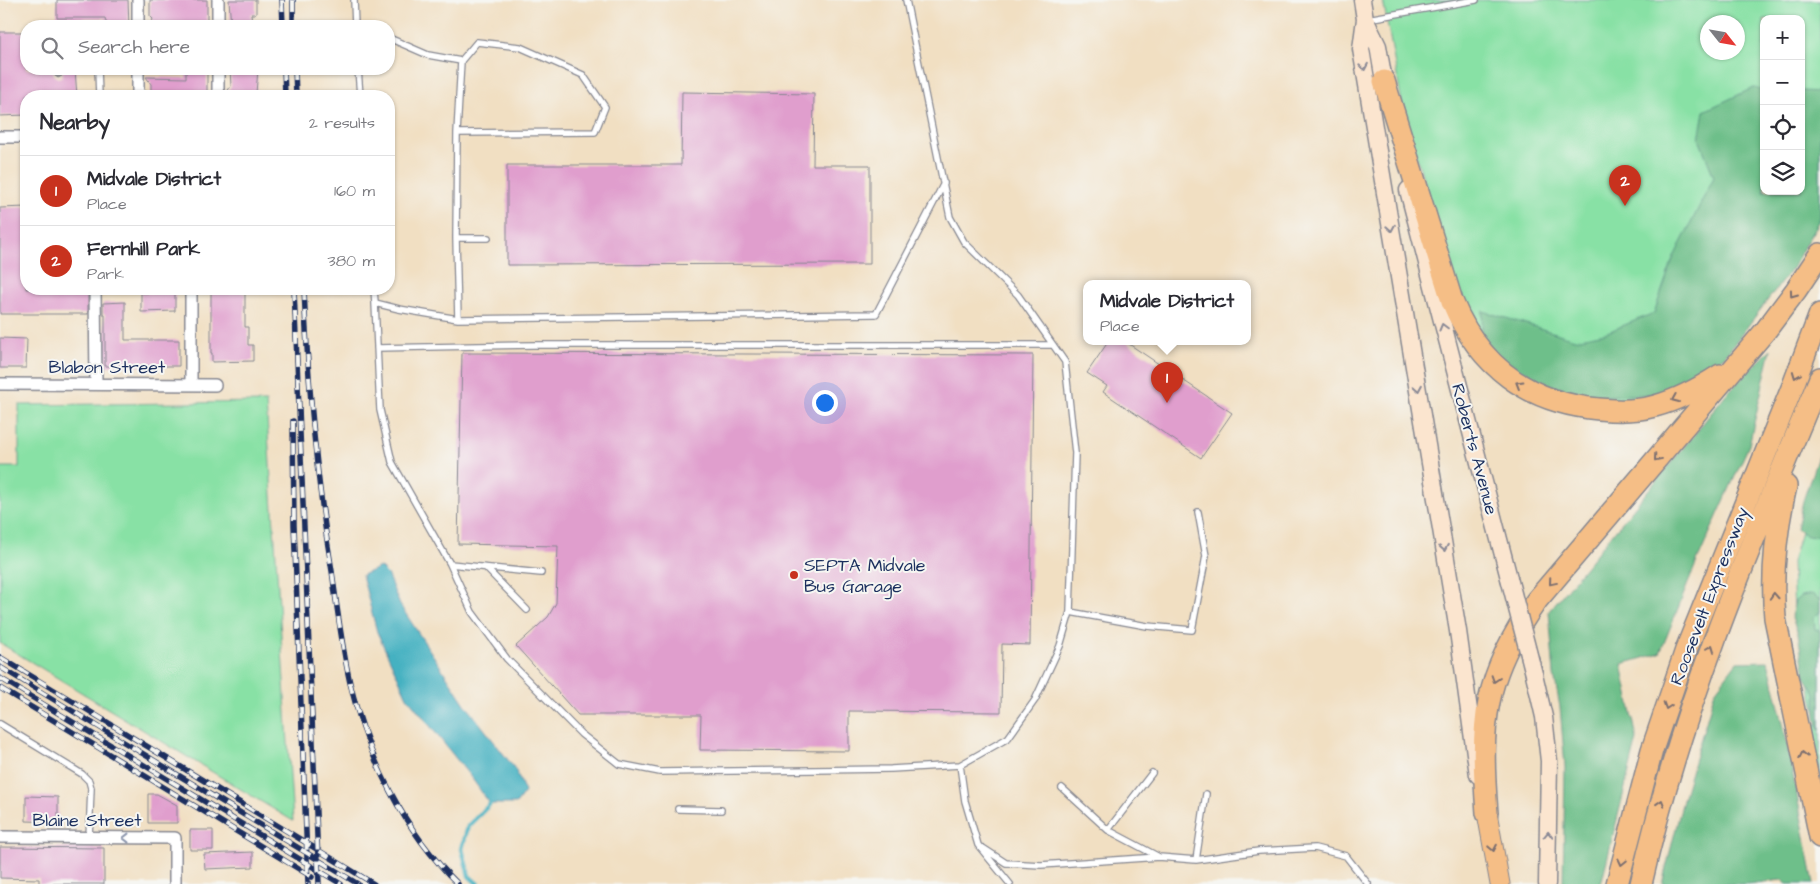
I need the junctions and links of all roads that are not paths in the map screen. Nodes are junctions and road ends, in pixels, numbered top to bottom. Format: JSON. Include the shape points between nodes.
{"nodes":[{"id":1,"x":138,"y":0,"type":"edge"},
{"id":2,"x":218,"y":0,"type":"edge"},
{"id":3,"x":354,"y":0,"type":"edge"},
{"id":4,"x":906,"y":0,"type":"edge"},
{"id":5,"x":1362,"y":0,"type":"edge"},
{"id":6,"x":1476,"y":0,"type":"edge"},
{"id":7,"x":1365,"y":19,"type":"junction"},
{"id":8,"x":138,"y":20,"type":"edge"},
{"id":9,"x":218,"y":20,"type":"edge"},
{"id":10,"x":355,"y":20,"type":"edge"},
{"id":11,"x":395,"y":41,"type":"edge"},
{"id":12,"x":461,"y":61,"type":"junction"},
{"id":13,"x":98,"y":75,"type":"edge"},
{"id":14,"x":138,"y":75,"type":"edge"},
{"id":15,"x":218,"y":75,"type":"edge"},
{"id":16,"x":358,"y":75,"type":"edge"},
{"id":17,"x":1384,"y":81,"type":"junction"},
{"id":18,"x":99,"y":90,"type":"edge"},
{"id":19,"x":138,"y":90,"type":"edge"},
{"id":20,"x":218,"y":90,"type":"edge"},
{"id":21,"x":360,"y":90,"type":"edge"},
{"id":22,"x":456,"y":133,"type":"junction"},
{"id":23,"x":0,"y":137,"type":"edge"},
{"id":24,"x":20,"y":137,"type":"edge"},
{"id":25,"x":944,"y":183,"type":"junction"},
{"id":26,"x":456,"y":238,"type":"junction"},
{"id":27,"x":488,"y":238,"type":"dead end"},
{"id":28,"x":1820,"y":254,"type":"edge"},
{"id":29,"x":95,"y":295,"type":"edge"},
{"id":30,"x":191,"y":295,"type":"edge"},
{"id":31,"x":374,"y":295,"type":"edge"},
{"id":32,"x":375,"y":303,"type":"junction"},
{"id":33,"x":1820,"y":314,"type":"edge"},
{"id":34,"x":458,"y":319,"type":"junction"},
{"id":35,"x":1053,"y":345,"type":"junction"},
{"id":36,"x":377,"y":348,"type":"junction"},
{"id":37,"x":1745,"y":354,"type":"junction"},
{"id":38,"x":1820,"y":378,"type":"edge"},
{"id":39,"x":0,"y":384,"type":"edge"},
{"id":40,"x":96,"y":384,"type":"junction"},
{"id":41,"x":191,"y":385,"type":"junction"},
{"id":42,"x":215,"y":385,"type":"dead end"},
{"id":43,"x":1801,"y":423,"type":"junction"},
{"id":44,"x":1198,"y":512,"type":"dead end"},
{"id":45,"x":450,"y":564,"type":"junction"},
{"id":46,"x":486,"y":568,"type":"junction"},
{"id":47,"x":541,"y":573,"type":"dead end"},
{"id":48,"x":527,"y":610,"type":"dead end"},
{"id":49,"x":1070,"y":612,"type":"junction"},
{"id":50,"x":0,"y":724,"type":"edge"},
{"id":51,"x":960,"y":765,"type":"junction"},
{"id":52,"x":1152,"y":773,"type":"dead end"},
{"id":53,"x":1062,"y":788,"type":"dead end"},
{"id":54,"x":1206,"y":794,"type":"dead end"},
{"id":55,"x":678,"y":809,"type":"dead end"},
{"id":56,"x":721,"y":810,"type":"dead end"},
{"id":57,"x":1487,"y":813,"type":"junction"},
{"id":58,"x":1108,"y":830,"type":"junction"},
{"id":59,"x":0,"y":837,"type":"edge"},
{"id":60,"x":1820,"y":837,"type":"edge"},
{"id":61,"x":89,"y":838,"type":"junction"},
{"id":62,"x":978,"y":845,"type":"junction"},
{"id":63,"x":1159,"y":858,"type":"junction"},
{"id":64,"x":1196,"y":860,"type":"junction"},
{"id":65,"x":175,"y":884,"type":"edge"},
{"id":66,"x":1010,"y":884,"type":"edge"},
{"id":67,"x":1368,"y":884,"type":"edge"},
{"id":68,"x":1500,"y":884,"type":"edge"},
{"id":69,"x":1547,"y":884,"type":"edge"},
{"id":70,"x":1617,"y":884,"type":"edge"},
{"id":71,"x":1641,"y":884,"type":"edge"}],
"edges":[{"from":1,"to":8,"type":"street"},
{"from":2,"to":9,"type":"street"},
{"from":3,"to":10,"type":"lane"},
{"from":4,"to":25,"type":"lane"},
{"from":5,"to":7,"type":"main road","name":"Roberts Avenue"},
{"from":6,"to":7,"type":"lane"},
{"from":7,"to":17,"type":"main road","name":"Roberts Avenue","via":[[1378,46]]},
{"from":7,"to":57,"type":"main road","name":"Roberts Avenue","one_way":true,"via":[[1361,49],[1458,631],[1475,763]]},
{"from":11,"to":12,"type":"lane","via":[[428,56]]},
{"from":12,"to":22,"type":"lane"},
{"from":12,"to":22,"type":"lane","via":[[477,42],[520,47],[583,75],[605,107],[596,132]]},
{"from":13,"to":18,"type":"lane"},
{"from":14,"to":19,"type":"street"},
{"from":15,"to":20,"type":"street"},
{"from":16,"to":21,"type":"lane"},
{"from":37,"to":17,"type":"highway","one_way":true,"via":[[1692,392],[1656,406],[1635,410],[1567,404],[1536,394],[1506,376],[1468,335],[1452,301]]},
{"from":69,"to":17,"type":"main road","name":"Roberts Avenue","one_way":true,"bridge":true,"via":[[1549,761],[1544,718],[1398,152]]},
{"from":22,"to":26,"type":"lane"},
{"from":23,"to":24,"type":"street"},
{"from":25,"to":34,"type":"lane","via":[[876,314]]},
{"from":25,"to":35,"type":"lane","via":[[950,217],[964,242],[1018,295]]},
{"from":26,"to":27,"type":"lane"},
{"from":26,"to":34,"type":"lane"},
{"from":28,"to":37,"type":"highway","one_way":true,"via":[[1786,304]]},
{"from":29,"to":40,"type":"street"},
{"from":30,"to":41,"type":"street"},
{"from":31,"to":32,"type":"lane"},
{"from":32,"to":34,"type":"lane"},
{"from":32,"to":36,"type":"lane"},
{"from":33,"to":70,"type":"highway","name":"Roosevelt Expressway","one_way":true,"via":[[1686,650],[1652,750]]},
{"from":35,"to":36,"type":"lane"},
{"from":35,"to":49,"type":"lane","via":[[1065,362],[1075,453]]},
{"from":36,"to":45,"type":"lane","via":[[380,410],[392,462]]},
{"from":37,"to":57,"type":"highway","one_way":true,"via":[[1537,600],[1515,634],[1496,674],[1489,698],[1483,744]]},
{"from":38,"to":43,"type":"highway","name":"Roosevelt Expressway"},
{"from":39,"to":40,"type":"street","name":"Blabon Street"},
{"from":40,"to":41,"type":"street","name":"Blabon Street"},
{"from":41,"to":42,"type":"street","name":"Blabon Street"},
{"from":60,"to":43,"type":"highway","one_way":true,"via":[[1780,648],[1773,592],[1776,541]]},
{"from":71,"to":43,"type":"highway","name":"Roosevelt Expressway","one_way":true,"via":[[1658,812],[1708,658]]},
{"from":44,"to":49,"type":"lane","via":[[1206,556],[1192,630],[1147,626]]},
{"from":45,"to":46,"type":"lane"},
{"from":45,"to":51,"type":"lane","via":[[472,612],[507,659],[581,734],[619,764],[660,772]]},
{"from":46,"to":47,"type":"lane"},
{"from":46,"to":48,"type":"lane"},
{"from":49,"to":51,"type":"lane","via":[[1060,646],[1036,700],[1008,738]]},
{"from":50,"to":61,"type":"lane","via":[[89,781]]},
{"from":51,"to":62,"type":"lane","via":[[964,801]]},
{"from":52,"to":58,"type":"lane"},
{"from":53,"to":58,"type":"lane"},
{"from":54,"to":64,"type":"lane"},
{"from":55,"to":56,"type":"lane"},
{"from":57,"to":68,"type":"main road","name":"Roberts Avenue","one_way":true},
{"from":58,"to":63,"type":"lane"},
{"from":59,"to":61,"type":"street","name":"Blaine Street"},
{"from":65,"to":61,"type":"street","name":"Blaine Street","one_way":true,"via":[[175,838]]},
{"from":62,"to":63,"type":"lane","via":[[1006,863],[1041,865]]},
{"from":62,"to":66,"type":"lane"},
{"from":63,"to":64,"type":"lane"},
{"from":64,"to":67,"type":"lane","via":[[1259,851],[1315,848],[1346,856]]}]}
